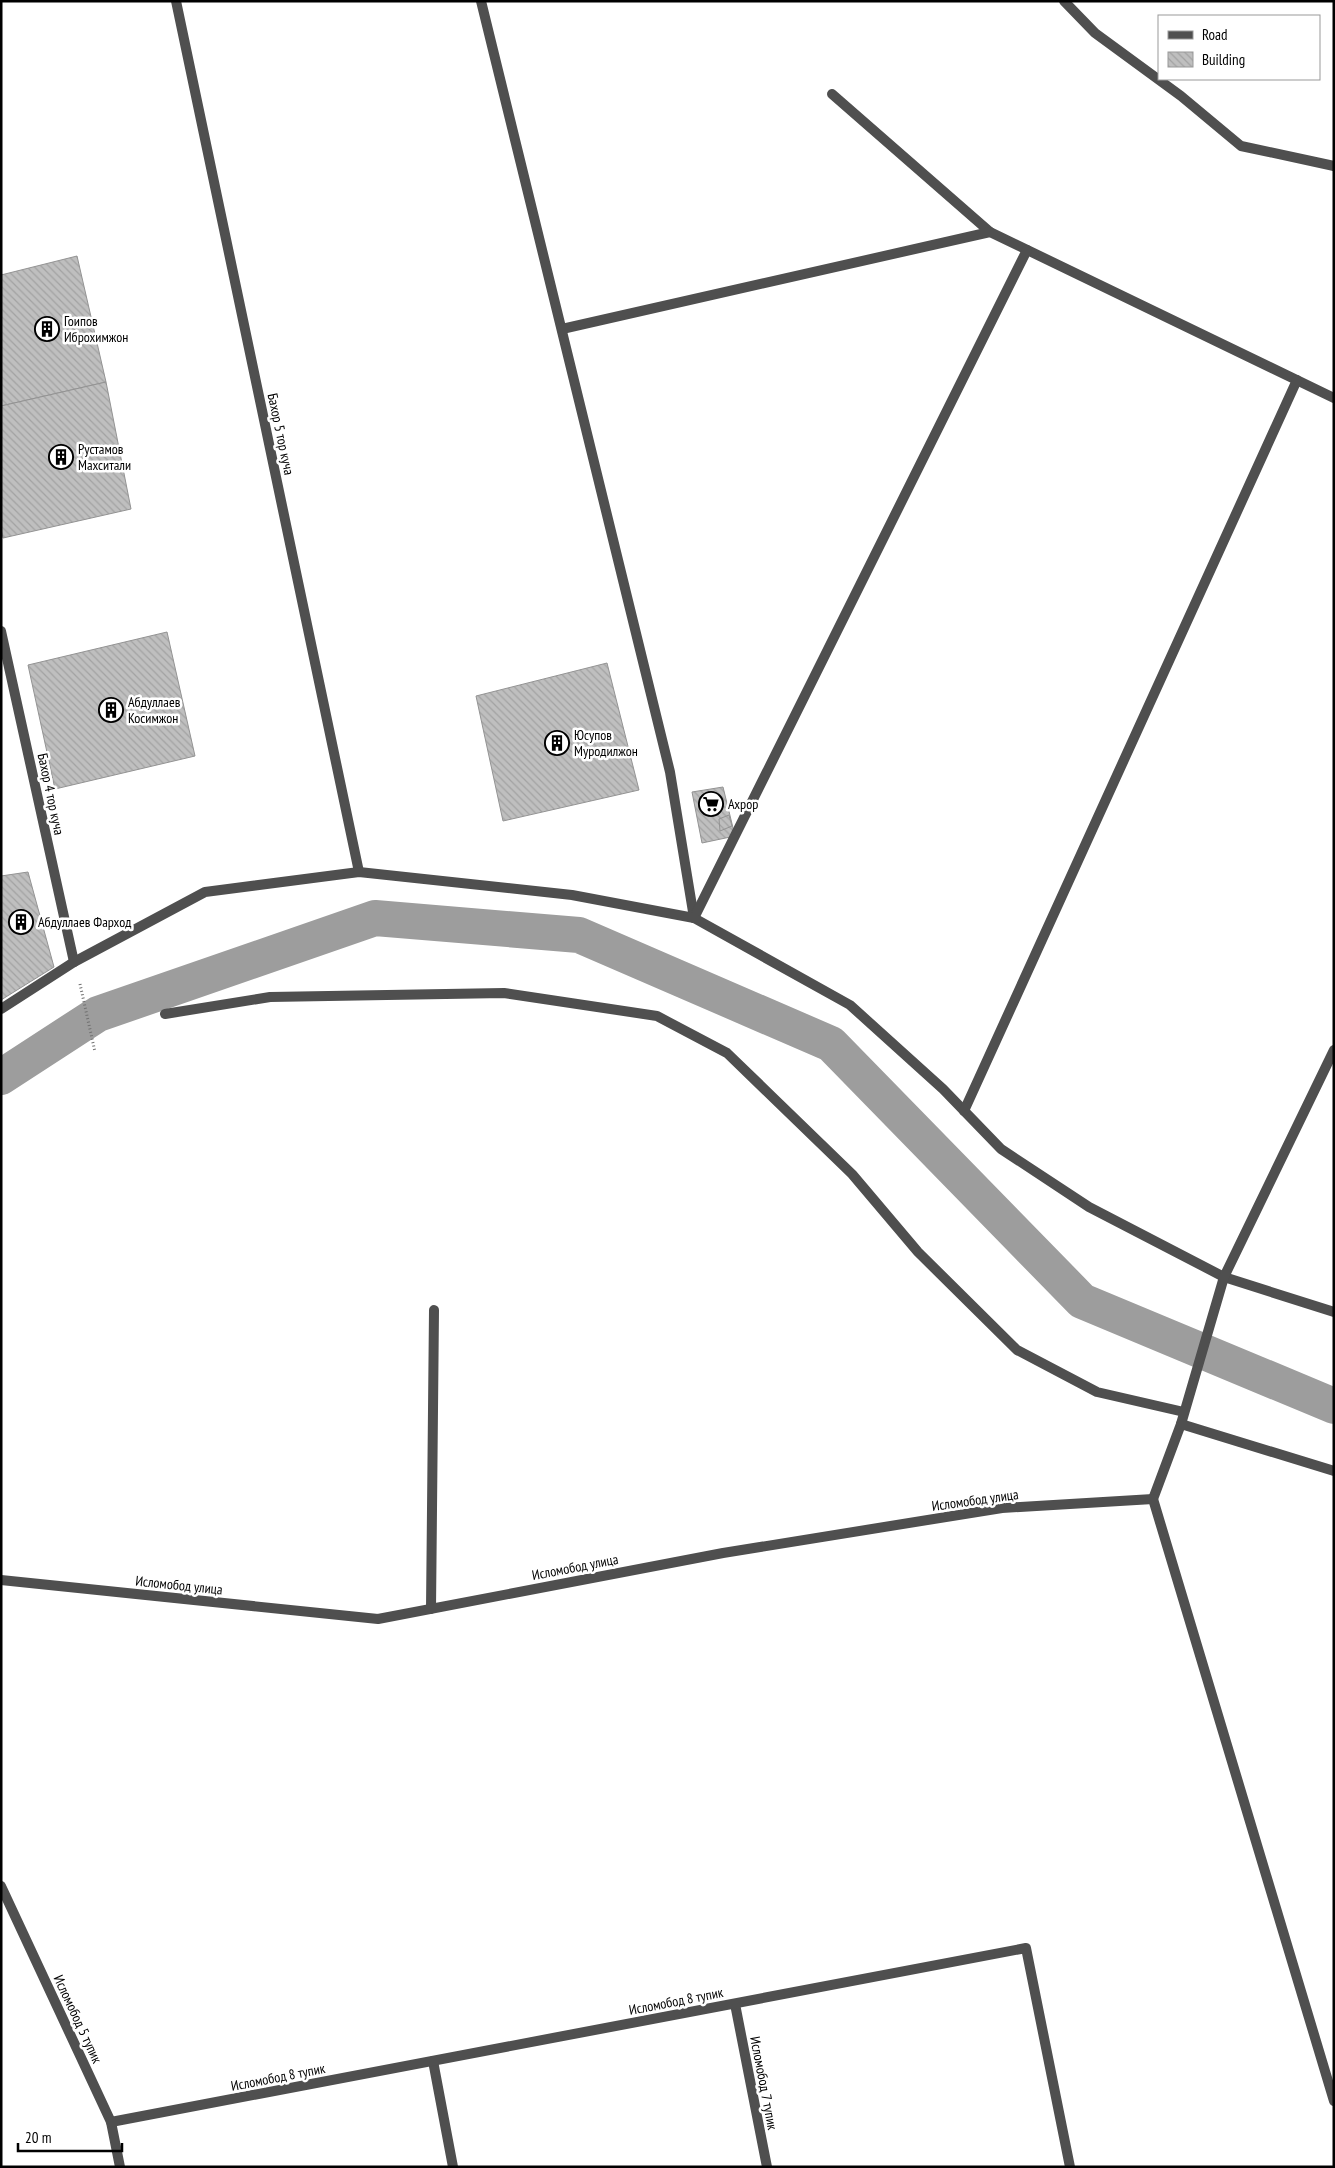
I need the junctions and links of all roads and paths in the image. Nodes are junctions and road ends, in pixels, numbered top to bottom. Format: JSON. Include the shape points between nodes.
{"nodes":[{"id":1,"x":176,"y":1,"type":"edge"},
{"id":2,"x":482,"y":1,"type":"edge"},
{"id":3,"x":1064,"y":1,"type":"edge"},
{"id":4,"x":1158,"y":79,"type":"edge"},
{"id":5,"x":1159,"y":80,"type":"edge"},
{"id":6,"x":832,"y":94,"type":"dead end"},
{"id":7,"x":1334,"y":166,"type":"edge"},
{"id":8,"x":990,"y":232,"type":"junction"},
{"id":9,"x":1027,"y":250,"type":"junction"},
{"id":10,"x":562,"y":330,"type":"junction"},
{"id":11,"x":1297,"y":380,"type":"junction"},
{"id":12,"x":1334,"y":398,"type":"edge"},
{"id":13,"x":1,"y":631,"type":"edge"},
{"id":14,"x":359,"y":872,"type":"junction"},
{"id":15,"x":694,"y":918,"type":"junction"},
{"id":16,"x":74,"y":962,"type":"junction"},
{"id":17,"x":1,"y":1009,"type":"edge"},
{"id":18,"x":165,"y":1014,"type":"dead end"},
{"id":19,"x":1334,"y":1050,"type":"edge"},
{"id":20,"x":95,"y":1052,"type":"dead end"},
{"id":21,"x":964,"y":1111,"type":"junction"},
{"id":22,"x":1224,"y":1276,"type":"junction"},
{"id":23,"x":434,"y":1310,"type":"dead end"},
{"id":24,"x":1334,"y":1312,"type":"edge"},
{"id":25,"x":1182,"y":1419,"type":"junction"},
{"id":26,"x":1334,"y":1471,"type":"edge"},
{"id":27,"x":1153,"y":1499,"type":"junction"},
{"id":28,"x":1,"y":1580,"type":"edge"},
{"id":29,"x":431,"y":1609,"type":"junction"},
{"id":30,"x":1,"y":1886,"type":"edge"},
{"id":31,"x":735,"y":2004,"type":"junction"},
{"id":32,"x":433,"y":2061,"type":"junction"},
{"id":33,"x":1334,"y":2101,"type":"edge"},
{"id":34,"x":111,"y":2122,"type":"junction"},
{"id":35,"x":120,"y":2167,"type":"edge"},
{"id":36,"x":453,"y":2167,"type":"edge"},
{"id":37,"x":767,"y":2167,"type":"edge"},
{"id":38,"x":1070,"y":2167,"type":"edge"}],
"edges":[{"from":1,"to":14,"type":"street","name":"Бахор 5 тор куча"},
{"from":2,"to":10,"type":"street"},
{"from":3,"to":4,"type":"street","via":[[1095,33]]},
{"from":5,"to":7,"type":"street","via":[[1241,146]]},
{"from":6,"to":8,"type":"street"},
{"from":8,"to":9,"type":"street"},
{"from":8,"to":10,"type":"street"},
{"from":9,"to":11,"type":"street"},
{"from":9,"to":15,"type":"street"},
{"from":10,"to":15,"type":"street","via":[[670,772]]},
{"from":11,"to":12,"type":"street"},
{"from":11,"to":21,"type":"street"},
{"from":13,"to":16,"type":"street","name":"Бахор 4 тор куча"},
{"from":14,"to":15,"type":"street","via":[[572,895]]},
{"from":14,"to":16,"type":"street","via":[[206,892]]},
{"from":15,"to":21,"type":"street","via":[[850,1005],[943,1088]]},
{"from":16,"to":17,"type":"street"},
{"from":16,"to":20,"type":"path"},
{"from":18,"to":25,"type":"street","via":[[270,997],[504,993],[657,1016],[726,1053],[852,1174],[918,1252],[1017,1350],[1097,1392]]},
{"from":19,"to":22,"type":"street"},
{"from":21,"to":22,"type":"street","via":[[1001,1149],[1089,1207]]},
{"from":22,"to":24,"type":"street"},
{"from":22,"to":25,"type":"street"},
{"from":23,"to":29,"type":"street"},
{"from":25,"to":26,"type":"street"},
{"from":25,"to":27,"type":"street"},
{"from":27,"to":29,"type":"street","name":"Исломобод улица","via":[[1002,1508],[723,1553]]},
{"from":27,"to":33,"type":"street"},
{"from":28,"to":29,"type":"street","name":"Исломобод улица","via":[[378,1619]]},
{"from":30,"to":34,"type":"street","name":"Исломобод 5 тупик"},
{"from":31,"to":32,"type":"street","name":"Исломобод 8 тупик"},
{"from":31,"to":37,"type":"street","name":"Исломобод 7 тупик"},
{"from":31,"to":38,"type":"street","name":"Исломобод 8 тупик","via":[[1026,1948]]},
{"from":32,"to":34,"type":"street","name":"Исломобод 8 тупик"},
{"from":32,"to":36,"type":"street"},
{"from":34,"to":35,"type":"street","name":"Исломобод 5 тупик"}]}
